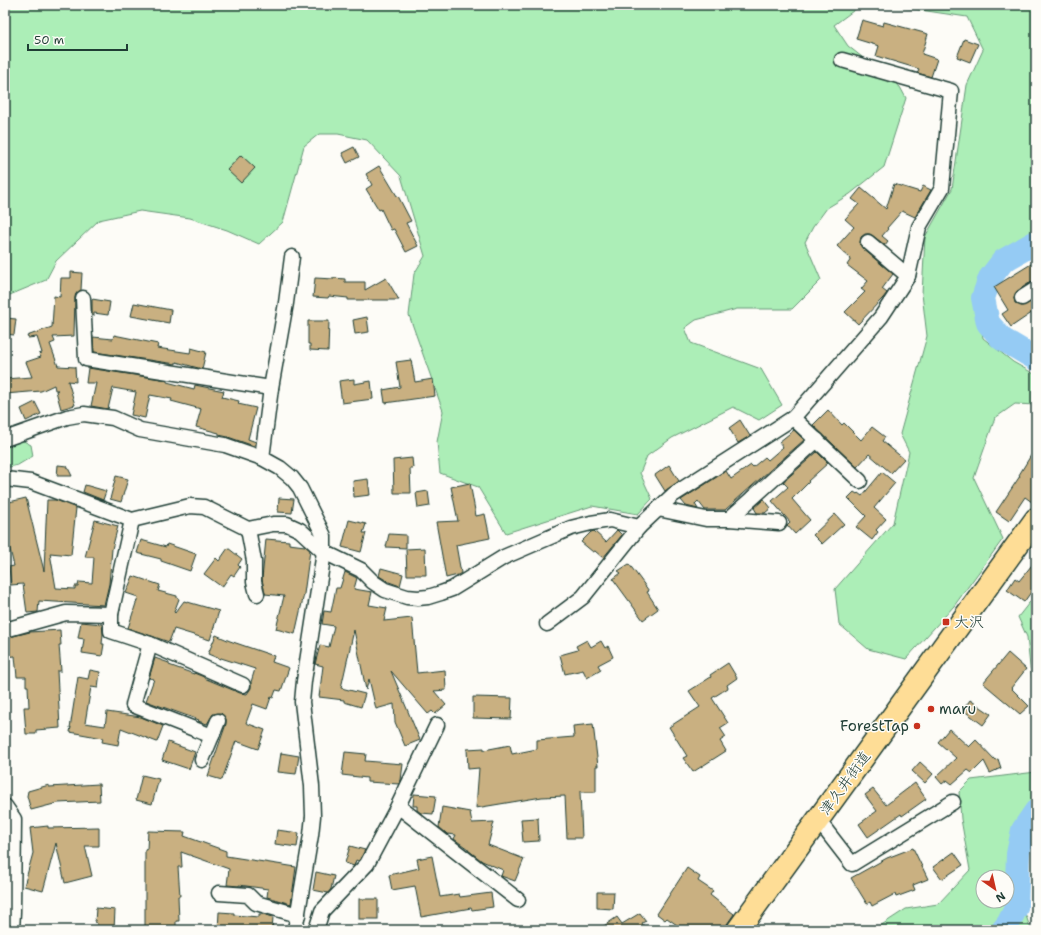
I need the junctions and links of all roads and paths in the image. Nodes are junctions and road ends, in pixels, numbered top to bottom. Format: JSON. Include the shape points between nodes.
{"nodes":[{"id":1,"x":842,"y":60,"type":"dead end"},
{"id":2,"x":868,"y":242,"type":"dead end"},
{"id":3,"x":292,"y":257,"type":"dead end"},
{"id":4,"x":908,"y":276,"type":"junction"},
{"id":5,"x":1036,"y":289,"type":"edge"},
{"id":6,"x":83,"y":298,"type":"dead end"},
{"id":7,"x":1022,"y":298,"type":"dead end"},
{"id":8,"x":271,"y":388,"type":"junction"},
{"id":9,"x":793,"y":418,"type":"junction"},
{"id":10,"x":5,"y":439,"type":"edge"},
{"id":11,"x":817,"y":440,"type":"junction"},
{"id":12,"x":262,"y":458,"type":"junction"},
{"id":13,"x":5,"y":479,"type":"edge"},
{"id":14,"x":860,"y":481,"type":"dead end"},
{"id":15,"x":658,"y":509,"type":"junction"},
{"id":16,"x":729,"y":519,"type":"junction"},
{"id":17,"x":1036,"y":519,"type":"edge"},
{"id":18,"x":132,"y":520,"type":"junction"},
{"id":19,"x":779,"y":523,"type":"dead end"},
{"id":20,"x":639,"y":528,"type":"junction"},
{"id":21,"x":248,"y":529,"type":"junction"},
{"id":22,"x":324,"y":552,"type":"junction"},
{"id":23,"x":257,"y":594,"type":"dead end"},
{"id":24,"x":111,"y":614,"type":"junction"},
{"id":25,"x":547,"y":624,"type":"dead end"},
{"id":26,"x":5,"y":630,"type":"edge"},
{"id":27,"x":150,"y":644,"type":"junction"},
{"id":28,"x":243,"y":685,"type":"dead end"},
{"id":29,"x":218,"y":721,"type":"dead end"},
{"id":30,"x":437,"y":725,"type":"dead end"},
{"id":31,"x":212,"y":736,"type":"junction"},
{"id":32,"x":202,"y":760,"type":"dead end"},
{"id":33,"x":953,"y":802,"type":"dead end"},
{"id":34,"x":5,"y":806,"type":"edge"},
{"id":35,"x":398,"y":806,"type":"junction"},
{"id":36,"x":818,"y":820,"type":"junction"},
{"id":37,"x":220,"y":893,"type":"dead end"},
{"id":38,"x":518,"y":900,"type":"dead end"},
{"id":39,"x":298,"y":915,"type":"junction"},
{"id":40,"x":12,"y":930,"type":"edge"},
{"id":41,"x":295,"y":930,"type":"edge"},
{"id":42,"x":316,"y":930,"type":"edge"},
{"id":43,"x":738,"y":930,"type":"edge"}],
"edges":[{"from":1,"to":4,"type":"street","via":[[951,91],[942,188],[919,227]]},
{"from":2,"to":4,"type":"street"},
{"from":3,"to":8,"type":"street"},
{"from":4,"to":9,"type":"street","via":[[881,316]]},
{"from":5,"to":7,"type":"street"},
{"from":6,"to":8,"type":"street","via":[[86,359]]},
{"from":8,"to":12,"type":"street"},
{"from":9,"to":11,"type":"street"},
{"from":9,"to":15,"type":"street","via":[[688,484]]},
{"from":10,"to":12,"type":"street","via":[[67,416],[84,414],[113,418],[140,430],[225,445]]},
{"from":11,"to":14,"type":"street"},
{"from":11,"to":16,"type":"street"},
{"from":12,"to":22,"type":"street","via":[[280,468],[300,488],[324,536]]},
{"from":13,"to":18,"type":"street","via":[[31,482]]},
{"from":15,"to":16,"type":"street","via":[[706,519]]},
{"from":15,"to":20,"type":"street"},
{"from":16,"to":19,"type":"street"},
{"from":17,"to":36,"type":"highway","name":"津久井街道"},
{"from":18,"to":21,"type":"street","via":[[198,506],[210,509]]},
{"from":18,"to":24,"type":"street"},
{"from":20,"to":22,"type":"street","via":[[610,520],[571,528],[504,557],[452,589],[423,597],[407,597],[385,590],[361,570]]},
{"from":20,"to":25,"type":"street","via":[[583,597]]},
{"from":21,"to":22,"type":"street","via":[[287,524],[300,530]]},
{"from":21,"to":23,"type":"street"},
{"from":22,"to":39,"type":"street","via":[[302,702],[313,801],[311,836]]},
{"from":24,"to":26,"type":"street","via":[[66,613]]},
{"from":24,"to":27,"type":"street","via":[[111,631]]},
{"from":27,"to":28,"type":"street"},
{"from":27,"to":31,"type":"street","via":[[132,705]]},
{"from":29,"to":31,"type":"street"},
{"from":30,"to":35,"type":"street"},
{"from":31,"to":32,"type":"street"},
{"from":33,"to":36,"type":"street","via":[[852,864]]},
{"from":34,"to":40,"type":"street","via":[[14,818]]},
{"from":35,"to":38,"type":"street"},
{"from":35,"to":42,"type":"street","via":[[367,864],[322,911]]},
{"from":36,"to":43,"type":"highway","name":"津久井街道"},
{"from":37,"to":39,"type":"street","via":[[248,895],[256,903]]},
{"from":39,"to":41,"type":"street"}]}
